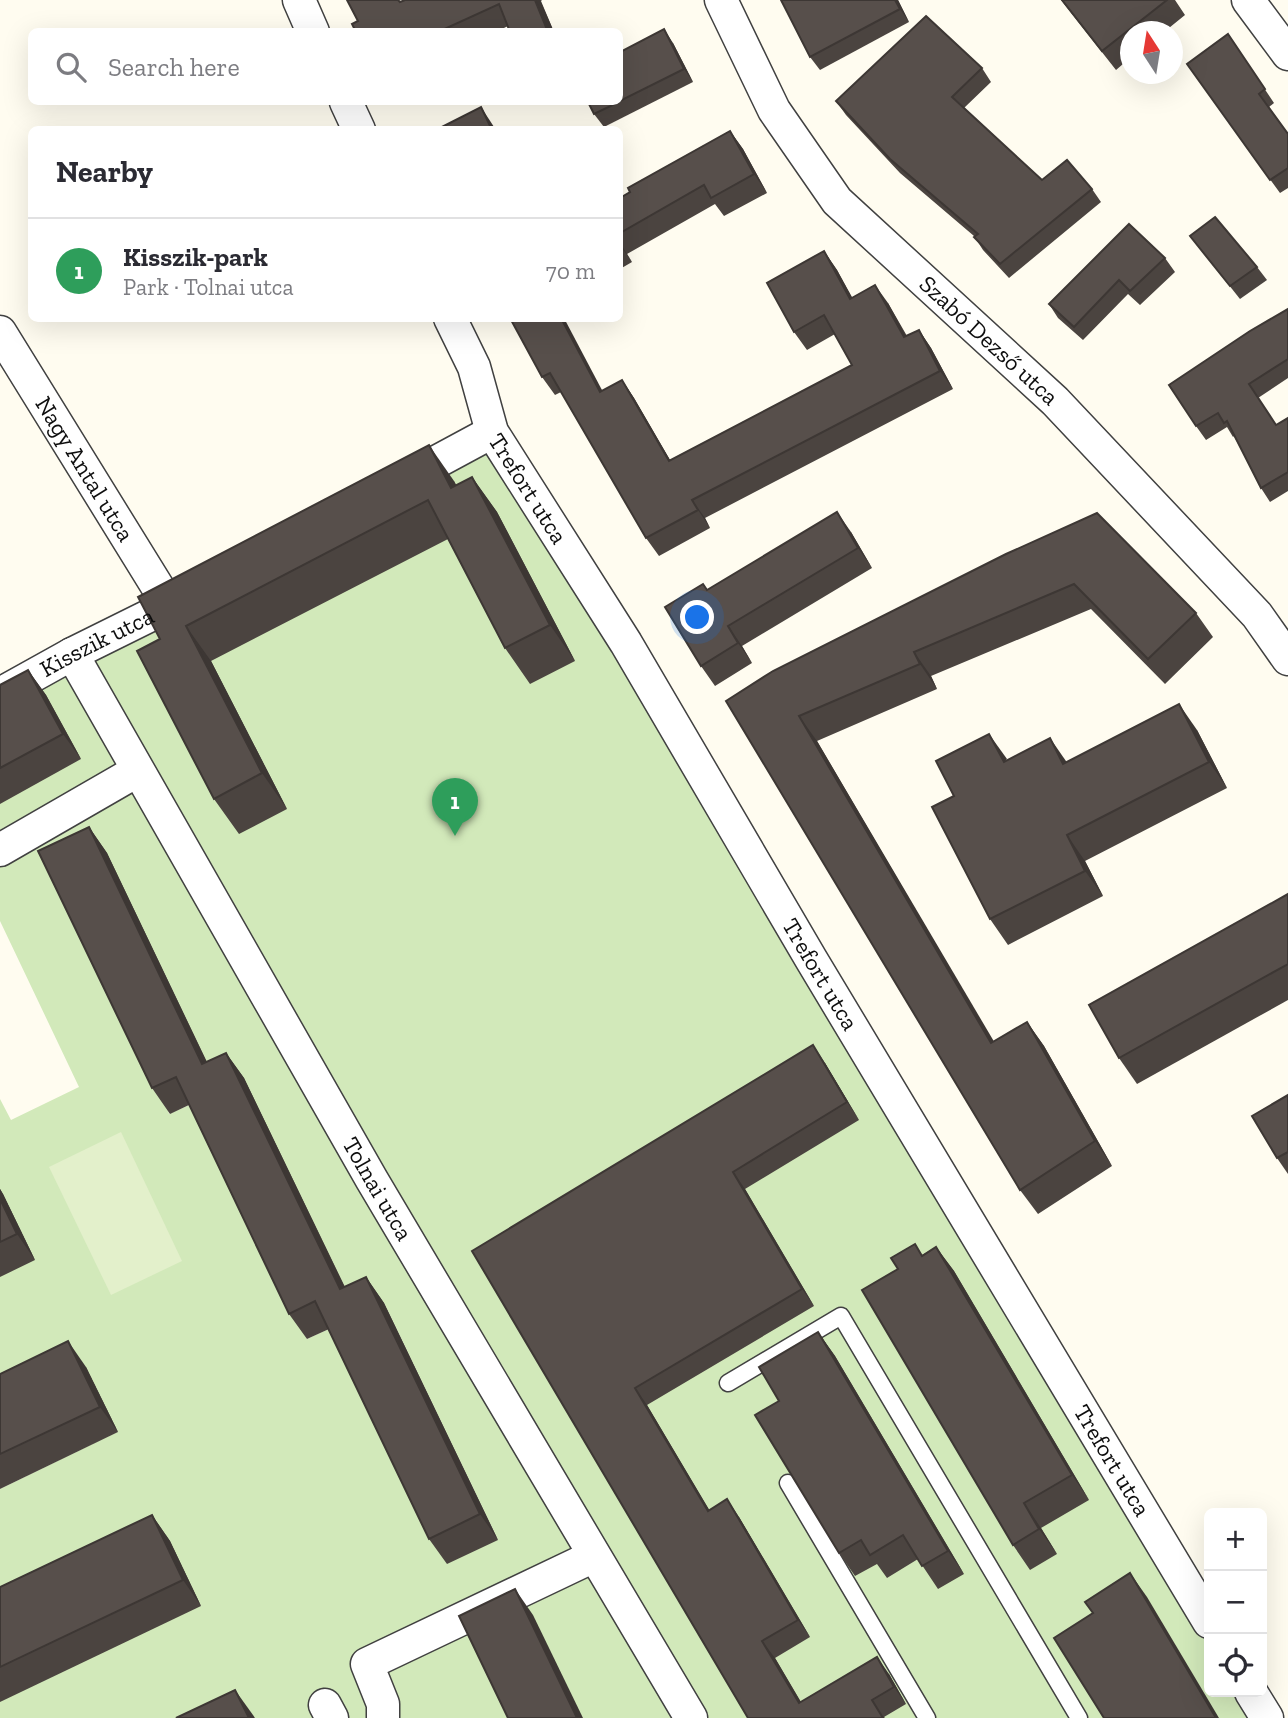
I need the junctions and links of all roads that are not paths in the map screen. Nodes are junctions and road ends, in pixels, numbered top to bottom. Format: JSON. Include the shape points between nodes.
{"nodes":[{"id":1,"x":299,"y":0,"type":"edge"},
{"id":2,"x":721,"y":0,"type":"edge"},
{"id":3,"x":1248,"y":0,"type":"edge"},
{"id":4,"x":311,"y":28,"type":"edge"},
{"id":5,"x":1288,"y":54,"type":"edge"},
{"id":6,"x":347,"y":105,"type":"edge"},
{"id":7,"x":357,"y":126,"type":"edge"},
{"id":8,"x":452,"y":322,"type":"edge"},
{"id":9,"x":0,"y":332,"type":"edge"},
{"id":10,"x":492,"y":432,"type":"junction"},
{"id":11,"x":373,"y":496,"type":"edge"},
{"id":12,"x":206,"y":587,"type":"edge"},
{"id":13,"x":170,"y":607,"type":"junction"},
{"id":14,"x":72,"y":654,"type":"junction"},
{"id":15,"x":1288,"y":659,"type":"edge"},
{"id":16,"x":0,"y":694,"type":"edge"},
{"id":17,"x":137,"y":771,"type":"junction"},
{"id":18,"x":0,"y":850,"type":"edge"},
{"id":19,"x":728,"y":1383,"type":"dead end"},
{"id":20,"x":788,"y":1483,"type":"edge"},
{"id":21,"x":594,"y":1556,"type":"junction"},
{"id":22,"x":1204,"y":1614,"type":"edge"},
{"id":23,"x":1254,"y":1697,"type":"edge"},
{"id":24,"x":383,"y":1718,"type":"edge"},
{"id":25,"x":691,"y":1718,"type":"edge"},
{"id":26,"x":927,"y":1718,"type":"edge"},
{"id":27,"x":1079,"y":1718,"type":"edge"},
{"id":28,"x":1267,"y":1718,"type":"edge"}],
"edges":[{"from":1,"to":4,"type":"street"},
{"from":2,"to":15,"type":"street","name":"Szabó Dezső utca","via":[[774,110],[837,201],[1055,401],[1257,615]]},
{"from":3,"to":5,"type":"street"},
{"from":6,"to":7,"type":"street"},
{"from":8,"to":10,"type":"street","name":"Trefort utca","via":[[474,367]]},
{"from":9,"to":13,"type":"street","name":"Nagy Antal utca"},
{"from":10,"to":11,"type":"street"},
{"from":10,"to":22,"type":"street","name":"Trefort utca","via":[[626,643]]},
{"from":12,"to":13,"type":"street","name":"Kisszik utca"},
{"from":13,"to":14,"type":"street","name":"Kisszik utca"},
{"from":14,"to":16,"type":"street","name":"Kisszik utca"},
{"from":14,"to":17,"type":"street","name":"Tolnai utca"},
{"from":17,"to":18,"type":"street"},
{"from":17,"to":21,"type":"street","name":"Tolnai utca"},
{"from":19,"to":27,"type":"lane","via":[[841,1316]]},
{"from":20,"to":26,"type":"lane"},
{"from":21,"to":24,"type":"street","via":[[368,1664],[383,1704]]},
{"from":21,"to":25,"type":"street","name":"Tolnai utca"},
{"from":23,"to":28,"type":"street"}]}
